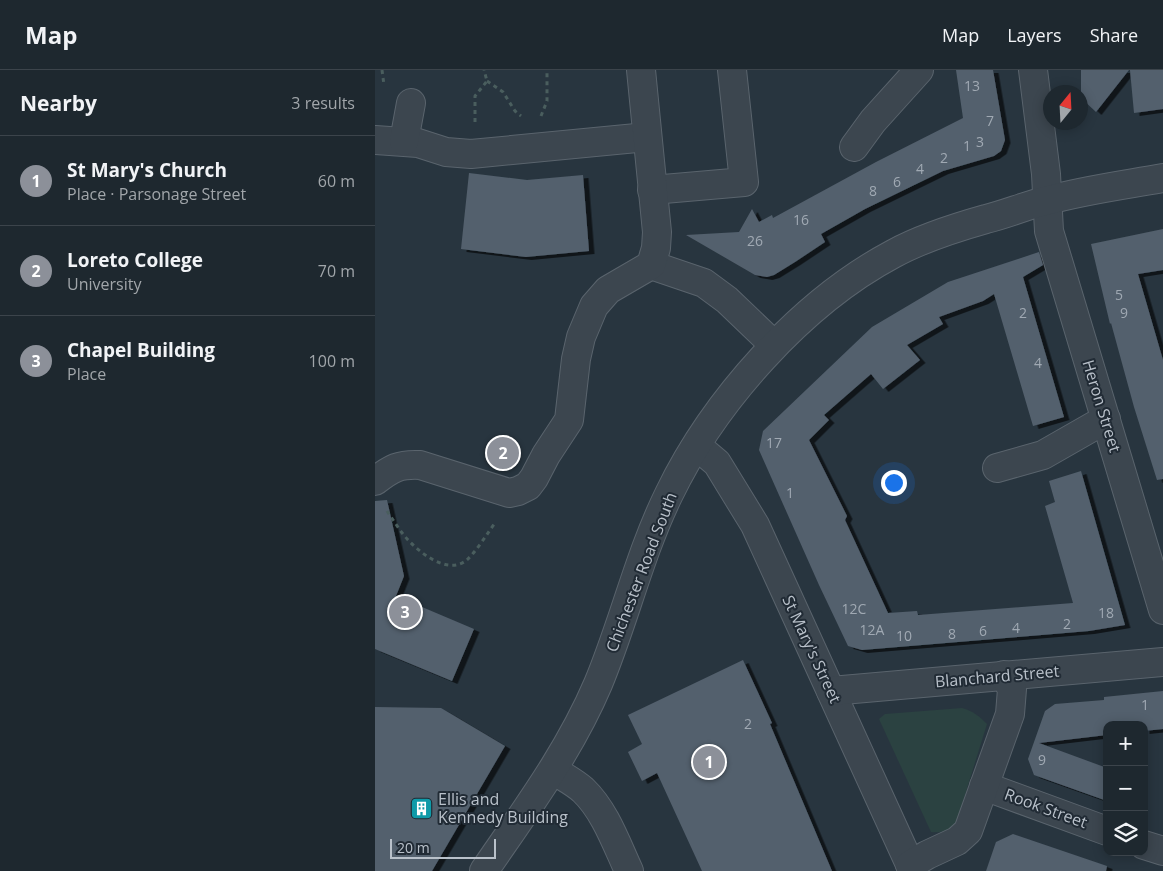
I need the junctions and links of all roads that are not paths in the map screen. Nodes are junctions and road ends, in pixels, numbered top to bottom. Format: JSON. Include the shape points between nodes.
{"nodes":[{"id":1,"x":641,"y":70,"type":"edge"},
{"id":2,"x":732,"y":70,"type":"edge"},
{"id":3,"x":919,"y":70,"type":"edge"},
{"id":4,"x":1033,"y":70,"type":"edge"},
{"id":5,"x":411,"y":103,"type":"dead end"},
{"id":6,"x":647,"y":137,"type":"junction"},
{"id":7,"x":375,"y":140,"type":"edge"},
{"id":8,"x":404,"y":141,"type":"junction"},
{"id":9,"x":853,"y":147,"type":"dead end"},
{"id":10,"x":1163,"y":178,"type":"edge"},
{"id":11,"x":652,"y":190,"type":"junction"},
{"id":12,"x":1047,"y":200,"type":"junction"},
{"id":13,"x":651,"y":265,"type":"junction"},
{"id":14,"x":774,"y":346,"type":"junction"},
{"id":15,"x":1106,"y":419,"type":"junction"},
{"id":16,"x":694,"y":448,"type":"junction"},
{"id":17,"x":997,"y":468,"type":"dead end"},
{"id":18,"x":375,"y":480,"type":"edge"},
{"id":19,"x":1163,"y":610,"type":"edge"},
{"id":20,"x":1163,"y":662,"type":"edge"},
{"id":21,"x":1004,"y":675,"type":"junction"},
{"id":22,"x":831,"y":691,"type":"junction"},
{"id":23,"x":553,"y":770,"type":"junction"},
{"id":24,"x":984,"y":786,"type":"junction"},
{"id":25,"x":1103,"y":830,"type":"edge"},
{"id":26,"x":1148,"y":846,"type":"edge"},
{"id":27,"x":1163,"y":852,"type":"edge"},
{"id":28,"x":911,"y":868,"type":"edge"},
{"id":29,"x":484,"y":871,"type":"edge"},
{"id":30,"x":629,"y":871,"type":"edge"}],
"edges":[{"from":1,"to":6,"type":"street"},
{"from":2,"to":11,"type":"street","via":[[744,182]]},
{"from":3,"to":9,"type":"street"},
{"from":4,"to":12,"type":"street","name":"Heron Street"},
{"from":5,"to":8,"type":"street"},
{"from":6,"to":8,"type":"street","via":[[535,138],[471,154],[446,152]]},
{"from":6,"to":11,"type":"street"},
{"from":7,"to":8,"type":"street"},
{"from":10,"to":12,"type":"street","name":"Chichester Road South"},
{"from":11,"to":13,"type":"street","via":[[657,232]]},
{"from":12,"to":14,"type":"street","name":"Chichester Road South","via":[[952,228],[893,253],[855,277]]},
{"from":12,"to":15,"type":"street","name":"Heron Street","via":[[1049,231]]},
{"from":13,"to":14,"type":"street","via":[[704,282]]},
{"from":13,"to":18,"type":"street","via":[[608,290],[594,306],[576,359],[569,420],[546,454],[535,478],[523,489],[509,493],[420,465],[405,464],[390,469]]},
{"from":14,"to":16,"type":"street","name":"Chichester Road South","via":[[713,418]]},
{"from":15,"to":17,"type":"street","via":[[1043,455]]},
{"from":15,"to":19,"type":"street","name":"Heron Street"},
{"from":16,"to":22,"type":"street","name":"St Mary's Street","via":[[717,463],[755,526]]},
{"from":16,"to":23,"type":"street","name":"Chichester Road South","via":[[661,511],[597,685]]},
{"from":20,"to":21,"type":"street","name":"Blanchard Street"},
{"from":21,"to":22,"type":"street","name":"Blanchard Street"},
{"from":21,"to":24,"type":"street","name":"St Mary's Street","via":[[1012,689],[1011,708]]},
{"from":22,"to":28,"type":"street","name":"St Mary's Street"},
{"from":23,"to":29,"type":"street","name":"Chichester Road South"},
{"from":23,"to":30,"type":"street","via":[[581,788],[591,799],[603,816]]},
{"from":24,"to":25,"type":"street","name":"Rook Street"},
{"from":24,"to":28,"type":"street","name":"St Mary's Street","via":[[963,836]]},
{"from":26,"to":27,"type":"street"}]}
